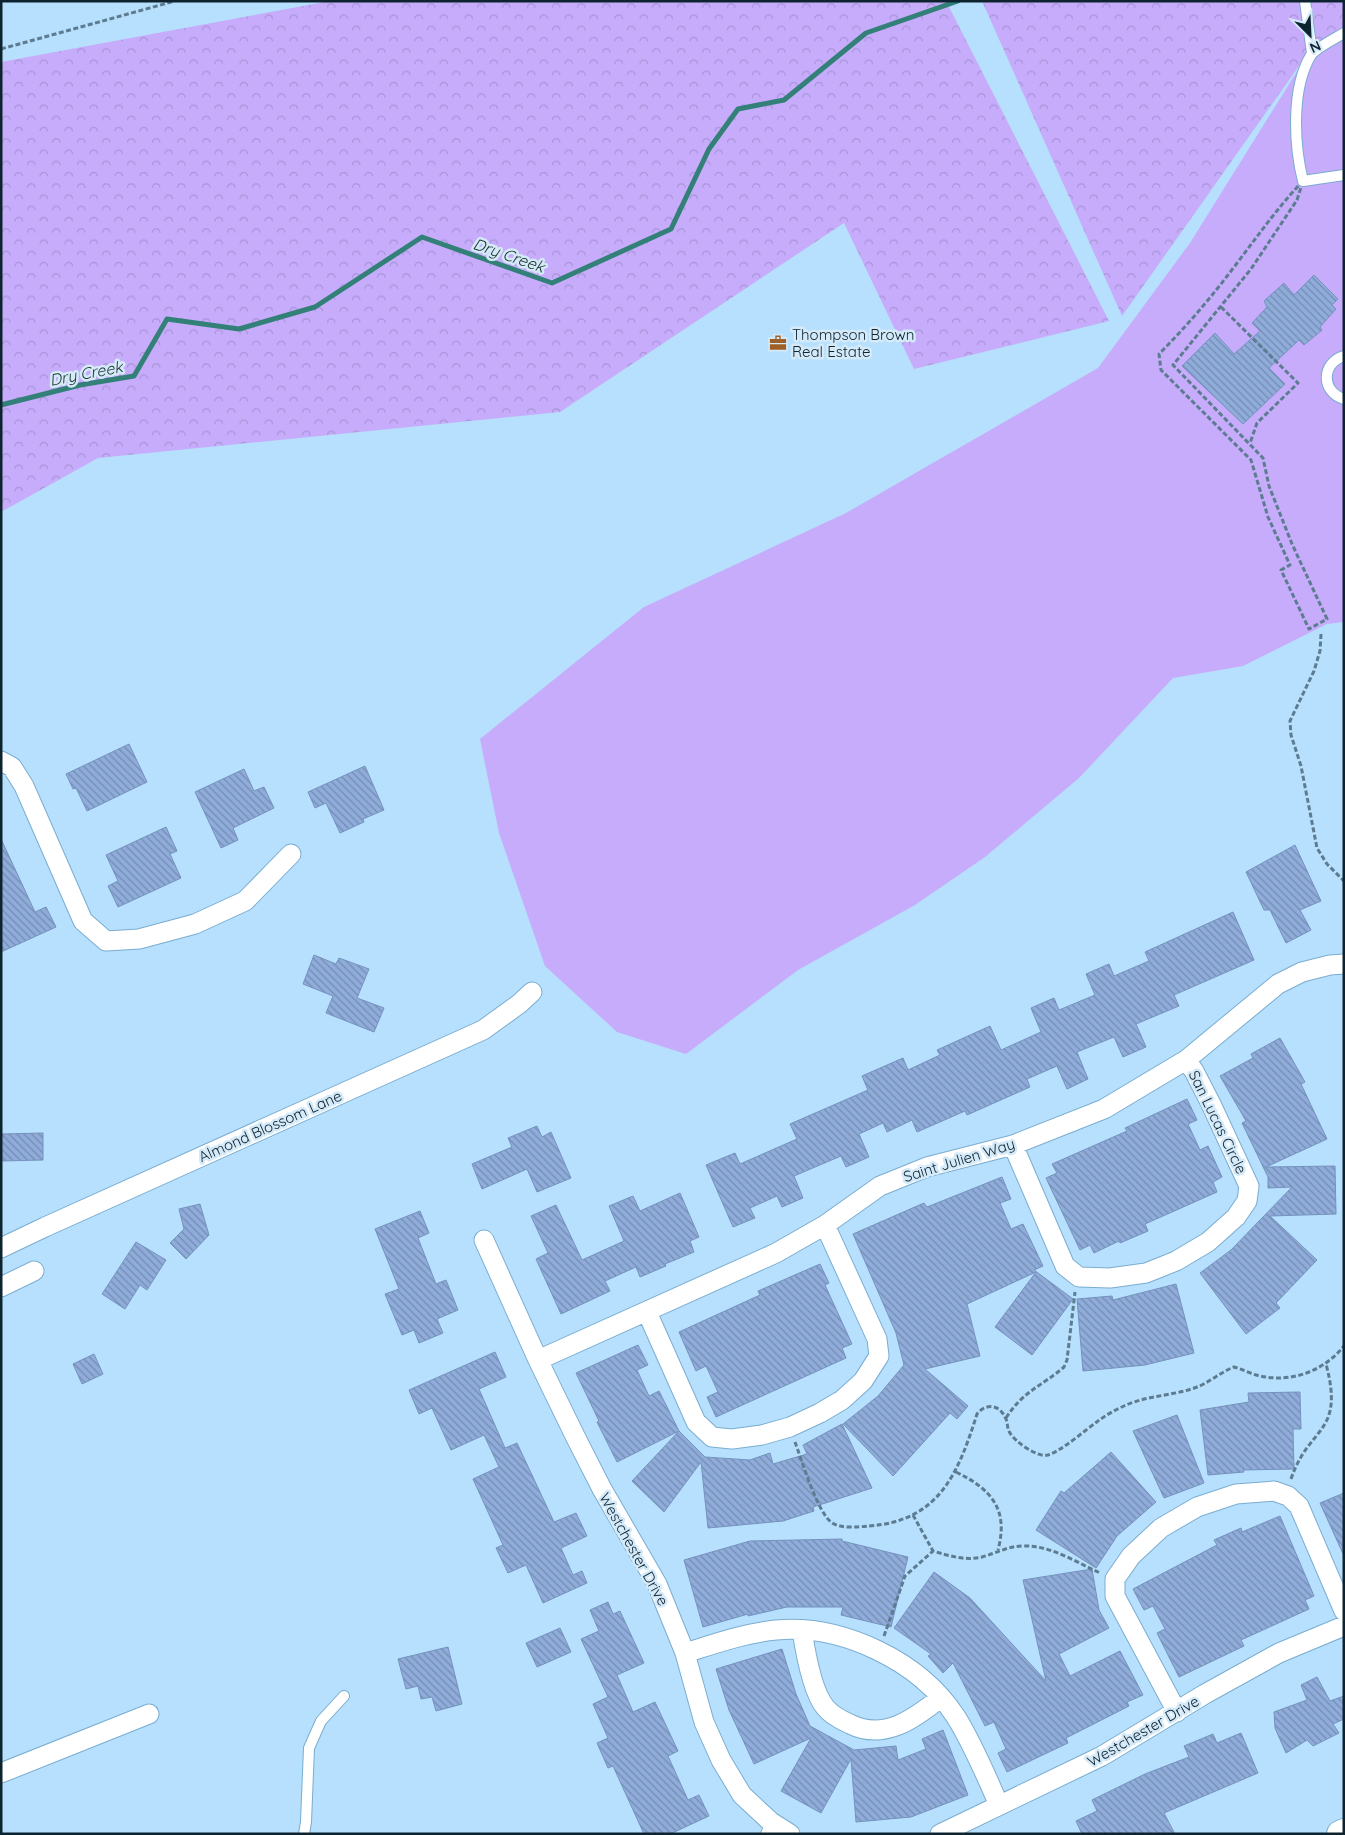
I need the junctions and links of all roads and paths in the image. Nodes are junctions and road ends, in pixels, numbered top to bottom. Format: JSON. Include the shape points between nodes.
{"nodes":[{"id":1,"x":175,"y":1,"type":"edge"},
{"id":2,"x":1305,"y":1,"type":"edge"},
{"id":3,"x":1344,"y":34,"type":"edge"},
{"id":4,"x":1,"y":49,"type":"edge"},
{"id":5,"x":1312,"y":54,"type":"junction"},
{"id":6,"x":1344,"y":175,"type":"edge"},
{"id":7,"x":1302,"y":181,"type":"junction"},
{"id":8,"x":1221,"y":306,"type":"junction"},
{"id":9,"x":1344,"y":356,"type":"edge"},
{"id":10,"x":1344,"y":399,"type":"edge"},
{"id":11,"x":1250,"y":444,"type":"junction"},
{"id":12,"x":1321,"y":634,"type":"dead end"},
{"id":13,"x":1,"y":761,"type":"edge"},
{"id":14,"x":292,"y":854,"type":"dead end"},
{"id":15,"x":1344,"y":881,"type":"edge"},
{"id":16,"x":1344,"y":964,"type":"edge"},
{"id":17,"x":532,"y":992,"type":"dead end"},
{"id":18,"x":1186,"y":1060,"type":"junction"},
{"id":19,"x":1013,"y":1145,"type":"junction"},
{"id":20,"x":825,"y":1225,"type":"junction"},
{"id":21,"x":484,"y":1240,"type":"dead end"},
{"id":22,"x":1,"y":1248,"type":"edge"},
{"id":23,"x":34,"y":1271,"type":"dead end"},
{"id":24,"x":1079,"y":1277,"type":"junction"},
{"id":25,"x":1,"y":1286,"type":"edge"},
{"id":26,"x":647,"y":1312,"type":"junction"},
{"id":27,"x":1344,"y":1346,"type":"edge"},
{"id":28,"x":538,"y":1360,"type":"junction"},
{"id":29,"x":1326,"y":1364,"type":"junction"},
{"id":30,"x":1335,"y":1384,"type":"dead end"},
{"id":31,"x":1006,"y":1418,"type":"junction"},
{"id":32,"x":790,"y":1427,"type":"junction"},
{"id":33,"x":1325,"y":1434,"type":"dead end"},
{"id":34,"x":956,"y":1472,"type":"junction"},
{"id":35,"x":1288,"y":1496,"type":"junction"},
{"id":36,"x":913,"y":1515,"type":"junction"},
{"id":37,"x":998,"y":1550,"type":"junction"},
{"id":38,"x":933,"y":1551,"type":"junction"},
{"id":39,"x":1115,"y":1579,"type":"junction"},
{"id":40,"x":1344,"y":1611,"type":"edge"},
{"id":41,"x":1344,"y":1626,"type":"edge"},
{"id":42,"x":802,"y":1630,"type":"junction"},
{"id":43,"x":879,"y":1651,"type":"junction"},
{"id":44,"x":685,"y":1654,"type":"junction"},
{"id":45,"x":344,"y":1696,"type":"dead end"},
{"id":46,"x":940,"y":1698,"type":"junction"},
{"id":47,"x":1177,"y":1712,"type":"junction"},
{"id":48,"x":149,"y":1714,"type":"dead end"},
{"id":49,"x":1,"y":1773,"type":"edge"},
{"id":50,"x":999,"y":1805,"type":"junction"},
{"id":51,"x":768,"y":1828,"type":"edge"},
{"id":52,"x":1344,"y":1832,"type":"edge"},
{"id":53,"x":304,"y":1834,"type":"edge"},
{"id":54,"x":790,"y":1834,"type":"edge"},
{"id":55,"x":940,"y":1834,"type":"edge"},
{"id":56,"x":1340,"y":1834,"type":"edge"}],
"edges":[{"from":1,"to":4,"type":"path"},
{"from":2,"to":5,"type":"lane"},
{"from":3,"to":5,"type":"lane"},
{"from":5,"to":7,"type":"lane","via":[[1301,83],[1296,116],[1297,157]]},
{"from":6,"to":7,"type":"lane"},
{"from":7,"to":8,"type":"path","via":[[1297,200],[1251,269]]},
{"from":7,"to":11,"type":"path","via":[[1280,204],[1232,271],[1159,354],[1162,370],[1251,460],[1268,516],[1290,565],[1281,570],[1309,629],[1327,619],[1292,544],[1269,486],[1263,458]]},
{"from":8,"to":11,"type":"path","via":[[1173,365]]},
{"from":8,"to":11,"type":"path","via":[[1298,383],[1257,423]]},
{"from":9,"to":10,"type":"lane","via":[[1329,366],[1326,377],[1332,392]]},
{"from":12,"to":15,"type":"path","via":[[1314,671],[1290,721],[1291,735],[1301,766],[1317,848]]},
{"from":13,"to":14,"type":"street","via":[[12,767],[24,786],[83,921],[106,941],[139,939],[195,924],[245,901]]},
{"from":16,"to":18,"type":"street","name":"Saint Julien Way","via":[[1302,972],[1278,984]]},
{"from":17,"to":22,"type":"street","name":"Almond Blossom Lane","via":[[483,1030]]},
{"from":18,"to":19,"type":"street","name":"Saint Julien Way","via":[[1104,1108]]},
{"from":18,"to":24,"type":"street","name":"San Lucas Circle","via":[[1211,1104],[1249,1186],[1247,1201],[1236,1217],[1208,1242],[1176,1261],[1146,1273],[1110,1278]]},
{"from":19,"to":20,"type":"street","name":"Saint Julien Way","via":[[927,1167],[880,1186]]},
{"from":19,"to":24,"type":"street","via":[[1066,1266]]},
{"from":20,"to":26,"type":"street","name":"Saint Julien Way","via":[[776,1253]]},
{"from":20,"to":32,"type":"street","via":[[877,1338],[879,1356],[863,1381],[842,1400]]},
{"from":21,"to":28,"type":"street","name":"Westchester Drive"},
{"from":23,"to":25,"type":"street"},
{"from":24,"to":31,"type":"path","via":[[1064,1367],[1026,1393]]},
{"from":26,"to":28,"type":"street","name":"Saint Julien Way"},
{"from":26,"to":32,"type":"street","via":[[696,1422],[712,1437],[732,1439]]},
{"from":27,"to":29,"type":"path"},
{"from":28,"to":44,"type":"street","name":"Westchester Drive","via":[[602,1489],[657,1584]]},
{"from":29,"to":30,"type":"path"},
{"from":29,"to":31,"type":"path","via":[[1286,1378],[1257,1375],[1234,1368],[1198,1386],[1136,1400],[1099,1420],[1047,1456],[1031,1451],[1011,1436]]},
{"from":31,"to":34,"type":"path","via":[[994,1407],[981,1408]]},
{"from":32,"to":36,"type":"path","via":[[823,1513],[832,1523],[860,1527],[883,1525]]},
{"from":33,"to":35,"type":"path","via":[[1304,1452],[1295,1466]]},
{"from":34,"to":36,"type":"path","via":[[939,1494]]},
{"from":34,"to":37,"type":"path","via":[[972,1480],[995,1501],[1001,1522]]},
{"from":35,"to":39,"type":"street","via":[[1274,1491],[1236,1494],[1197,1507],[1161,1528],[1130,1556]]},
{"from":35,"to":40,"type":"street","via":[[1299,1506]]},
{"from":36,"to":38,"type":"path"},
{"from":37,"to":38,"type":"path","via":[[972,1558],[957,1558]]},
{"from":37,"to":39,"type":"path","via":[[1011,1546],[1042,1548]]},
{"from":38,"to":43,"type":"path","via":[[905,1576]]},
{"from":39,"to":47,"type":"street","via":[[1115,1596]]},
{"from":41,"to":47,"type":"street","name":"Westchester Drive","via":[[1279,1653]]},
{"from":42,"to":43,"type":"street","via":[[854,1640]]},
{"from":42,"to":44,"type":"street","via":[[745,1635]]},
{"from":42,"to":46,"type":"street","via":[[812,1681],[824,1706],[840,1720],[861,1730],[884,1729],[903,1724]]},
{"from":43,"to":46,"type":"street","via":[[924,1680]]},
{"from":44,"to":51,"type":"street","name":"Westchester Drive","via":[[704,1722],[721,1760],[742,1795]]},
{"from":45,"to":53,"type":"lane","via":[[321,1721],[309,1748]]},
{"from":46,"to":50,"type":"street","via":[[967,1736]]},
{"from":47,"to":50,"type":"street","name":"Westchester Drive","via":[[1102,1756]]},
{"from":48,"to":49,"type":"street"},
{"from":50,"to":55,"type":"street","name":"Westchester Drive"},
{"from":51,"to":54,"type":"street","name":"Westchester Drive"},
{"from":52,"to":56,"type":"street"}]}
